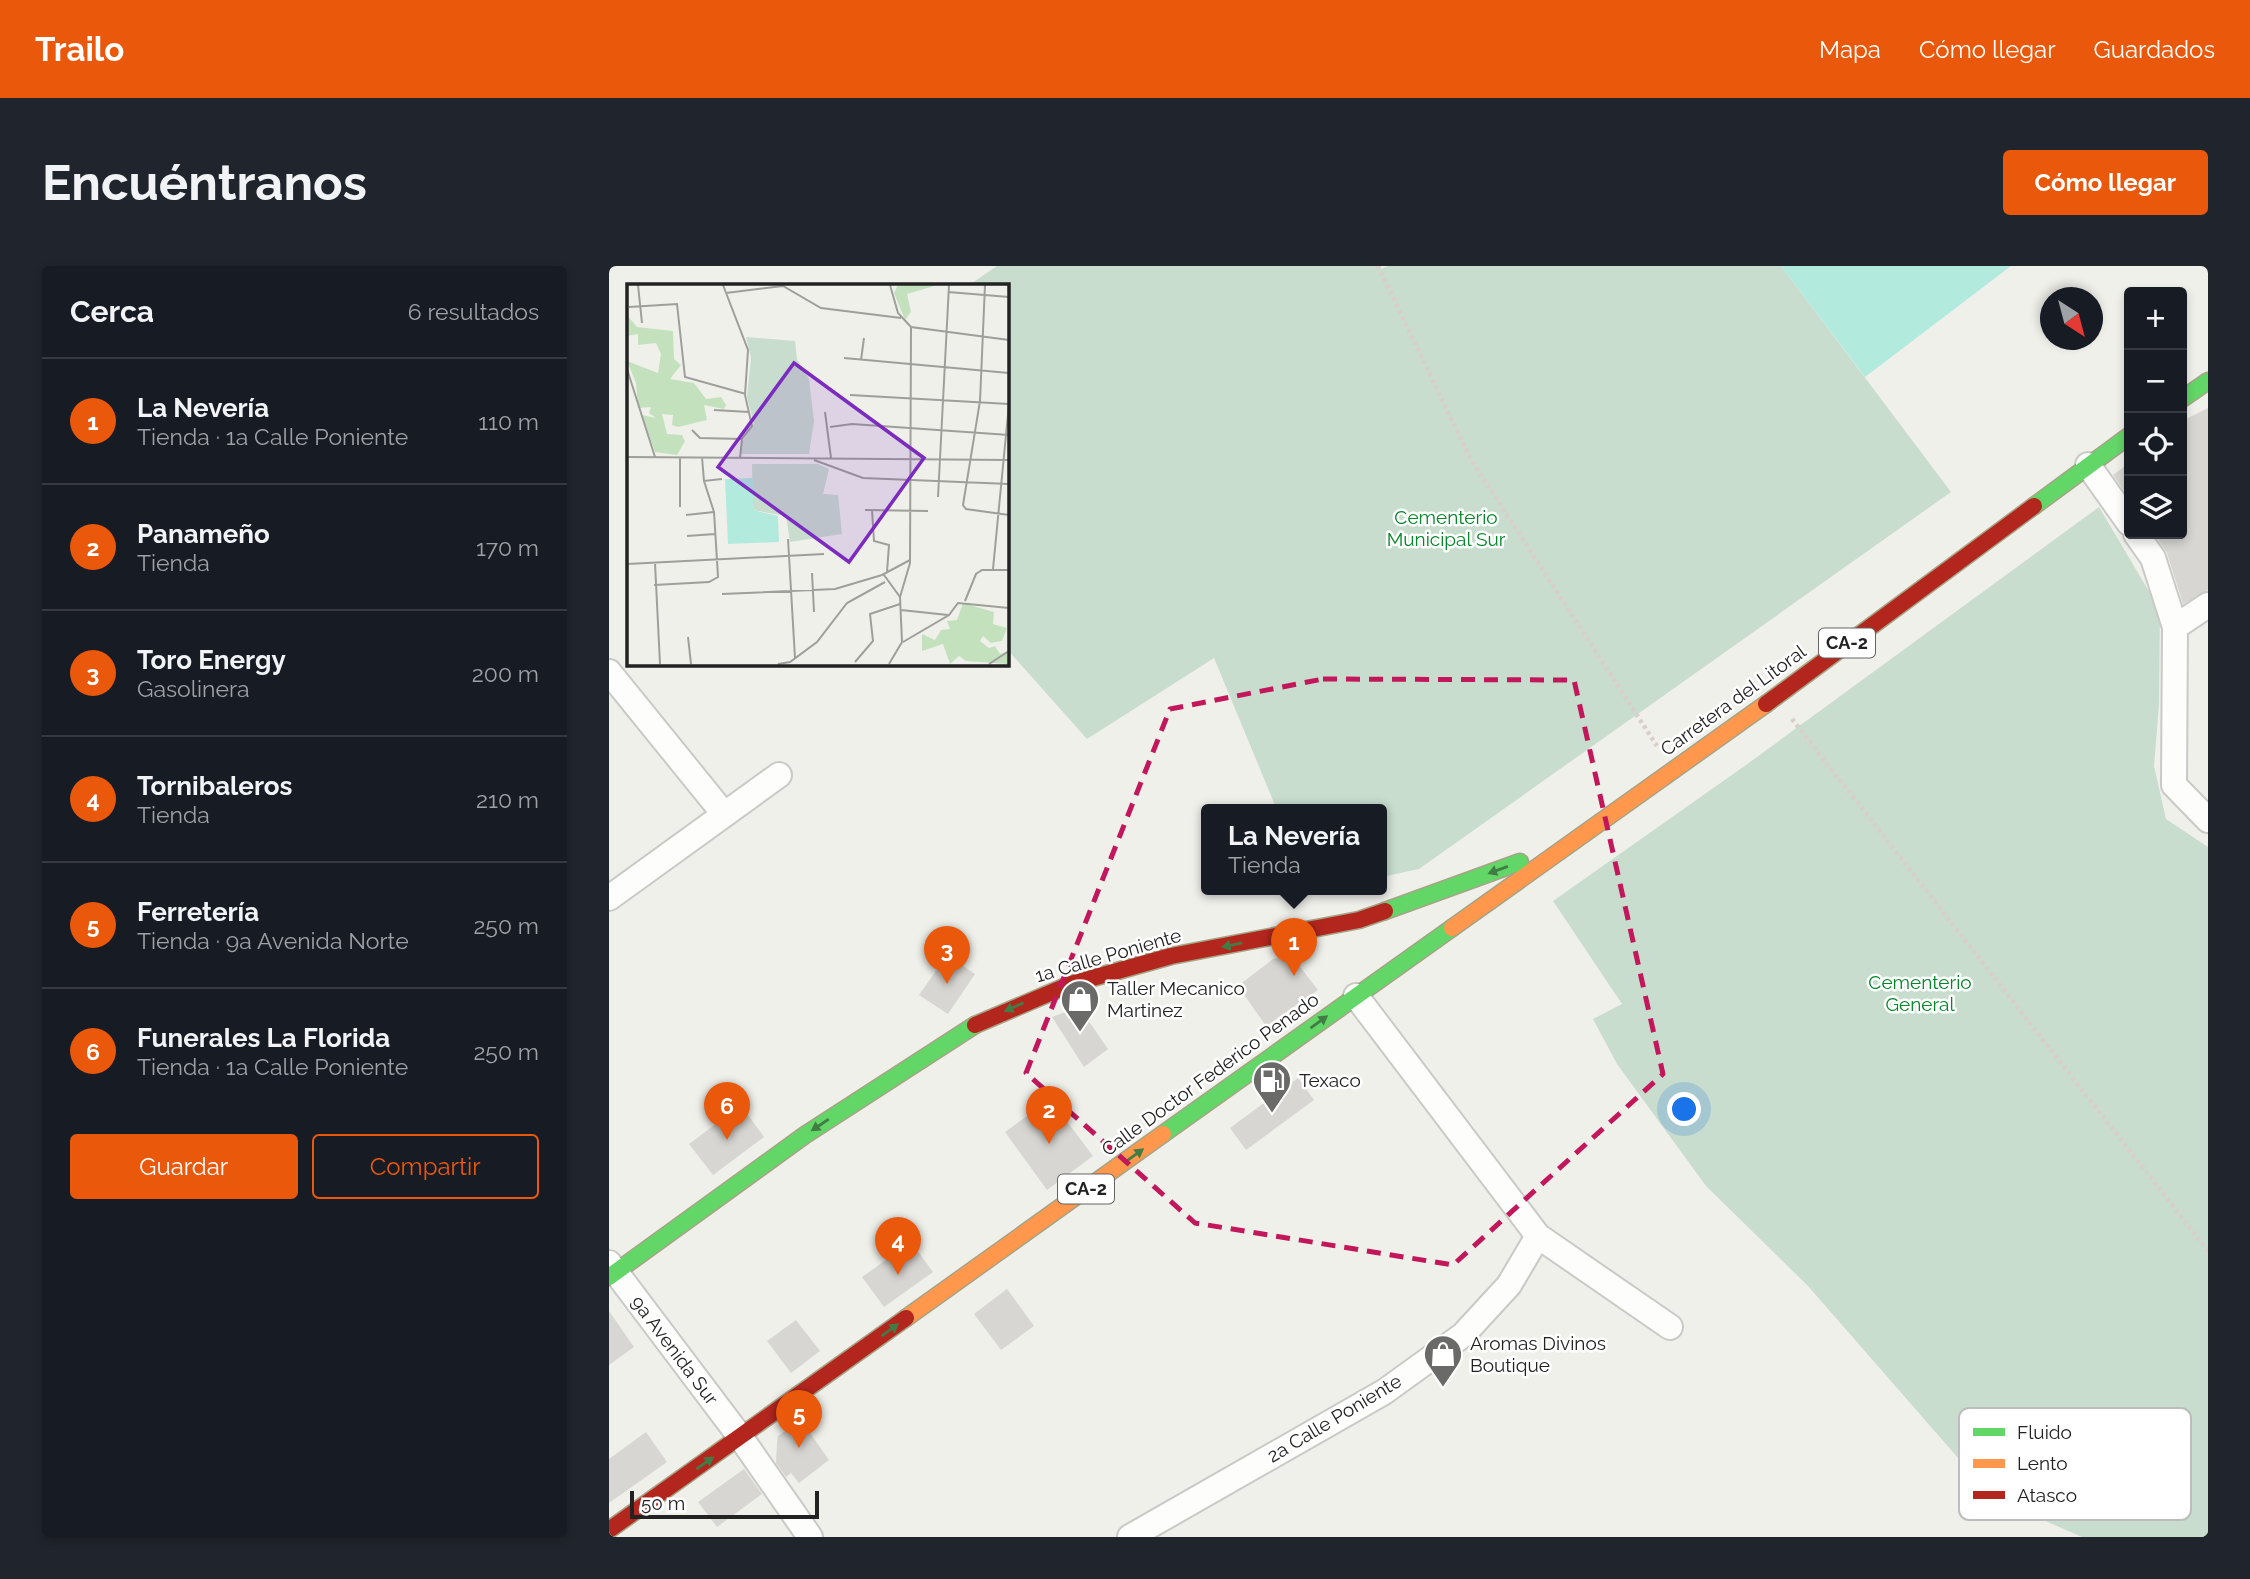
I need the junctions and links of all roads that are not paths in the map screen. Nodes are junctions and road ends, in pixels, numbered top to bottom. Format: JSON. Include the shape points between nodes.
{"nodes":[{"id":1,"x":2208,"y":381,"type":"edge"},
{"id":2,"x":2187,"y":396,"type":"edge"},
{"id":3,"x":2124,"y":440,"type":"edge"},
{"id":4,"x":2088,"y":465,"type":"junction"},
{"id":5,"x":2124,"y":516,"type":"edge"},
{"id":6,"x":2140,"y":539,"type":"edge"},
{"id":7,"x":2208,"y":605,"type":"edge"},
{"id":8,"x":2175,"y":627,"type":"junction"},
{"id":9,"x":609,"y":672,"type":"edge"},
{"id":10,"x":779,"y":775,"type":"dead end"},
{"id":11,"x":724,"y":814,"type":"junction"},
{"id":12,"x":2208,"y":820,"type":"edge"},
{"id":13,"x":1562,"y":847,"type":"junction"},
{"id":14,"x":609,"y":898,"type":"edge"},
{"id":15,"x":1380,"y":957,"type":"dead end"},
{"id":16,"x":1364,"y":991,"type":"junction"},
{"id":17,"x":1538,"y":1236,"type":"junction"},
{"id":18,"x":611,"y":1271,"type":"edge"},
{"id":19,"x":1670,"y":1326,"type":"dead end"},
{"id":20,"x":741,"y":1438,"type":"junction"},
{"id":21,"x":609,"y":1530,"type":"edge"},
{"id":22,"x":810,"y":1537,"type":"edge"},
{"id":23,"x":1130,"y":1537,"type":"edge"}],
"edges":[{"from":1,"to":2,"type":"main road"},
{"from":3,"to":4,"type":"main road","name":"Carretera del Litoral","number":"CA-2"},
{"from":4,"to":5,"type":"street"},
{"from":4,"to":13,"type":"main road","name":"Carretera del Litoral","number":"CA-2","via":[[1775,697]]},
{"from":6,"to":8,"type":"street","via":[[2153,558]]},
{"from":7,"to":8,"type":"street"},
{"from":8,"to":12,"type":"street","via":[[2174,785]]},
{"from":9,"to":11,"type":"street"},
{"from":10,"to":11,"type":"street"},
{"from":11,"to":14,"type":"street"},
{"from":13,"to":16,"type":"main road","name":"Calle Doctor Federico Penado","number":"CA-2"},
{"from":13,"to":18,"type":"main road","name":"1a Calle Poniente","number":"CA-2","one_way":true,"via":[[1365,925],[1171,956],[1071,984],[982,1021],[805,1135]]},
{"from":15,"to":16,"type":"main road"},
{"from":16,"to":17,"type":"street"},
{"from":20,"to":16,"type":"main road","name":"Calle Doctor Federico Penado","number":"CA-2","one_way":true},
{"from":17,"to":19,"type":"street"},
{"from":17,"to":23,"type":"street","name":"2a Calle Poniente","via":[[1509,1285],[1463,1335],[1384,1392]]},
{"from":18,"to":20,"type":"street","name":"9a Avenida Sur"},
{"from":21,"to":20,"type":"main road","name":"Calle Doctor Federico Penado","number":"CA-2","one_way":true},
{"from":20,"to":22,"type":"street","name":"9a Avenida Sur"}]}
